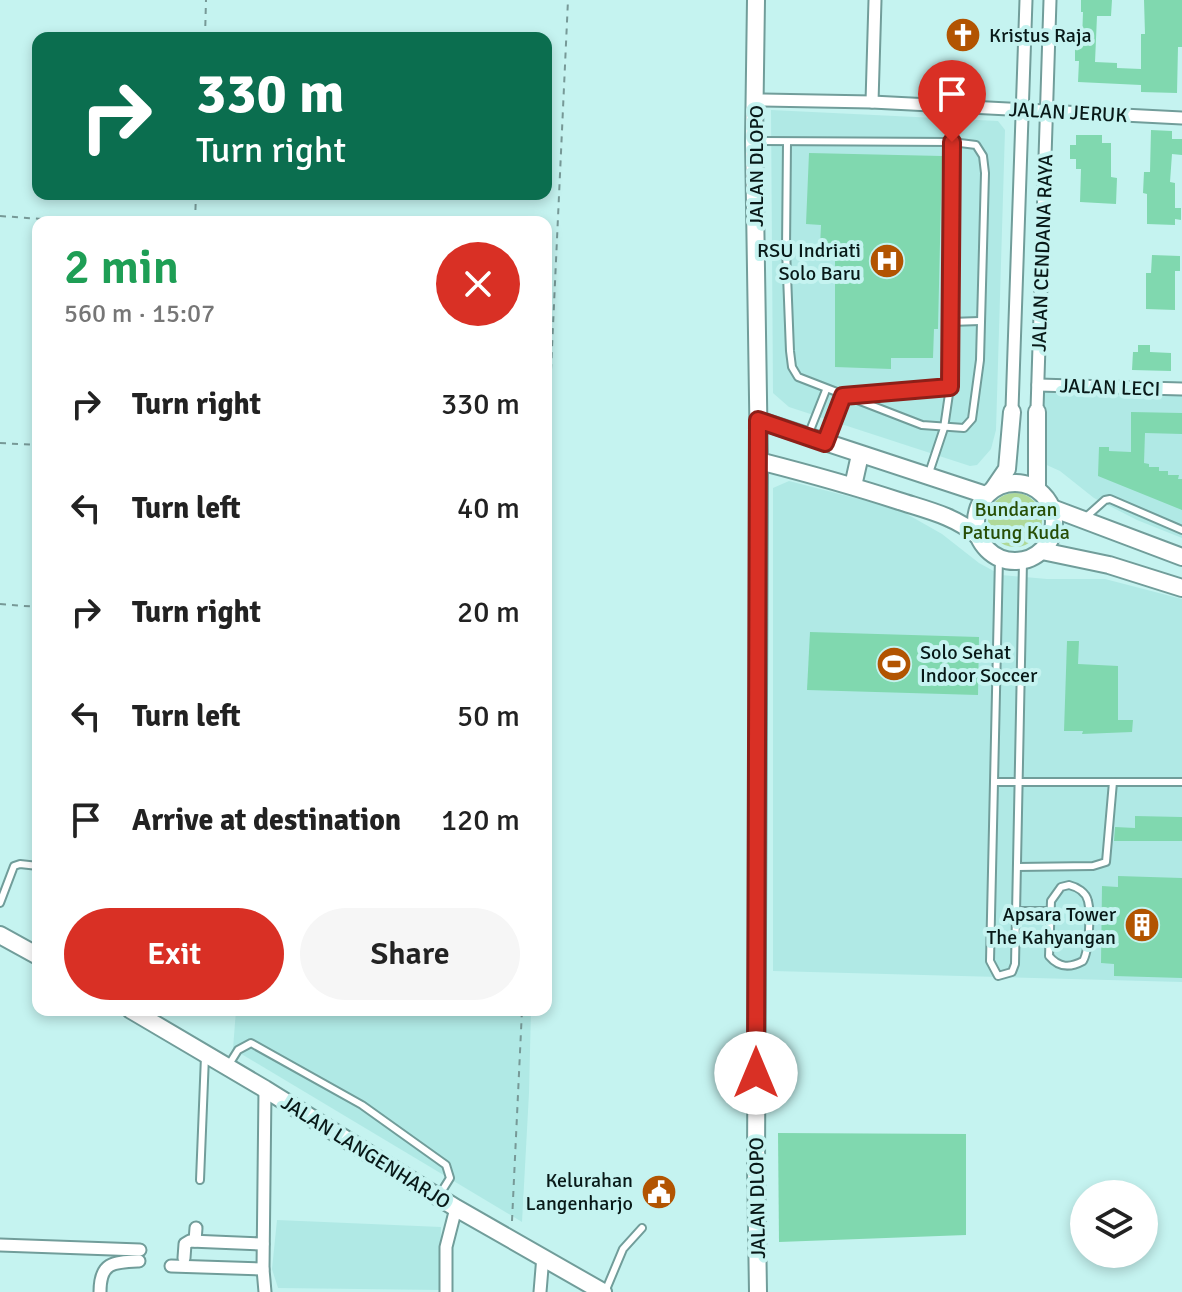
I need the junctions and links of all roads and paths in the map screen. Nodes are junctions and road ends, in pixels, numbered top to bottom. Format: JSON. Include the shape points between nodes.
{"nodes":[{"id":1,"x":206,"y":0,"type":"edge"},
{"id":2,"x":568,"y":0,"type":"edge"},
{"id":3,"x":756,"y":0,"type":"edge"},
{"id":4,"x":875,"y":0,"type":"edge"},
{"id":5,"x":1026,"y":0,"type":"edge"},
{"id":6,"x":1050,"y":0,"type":"edge"},
{"id":7,"x":205,"y":32,"type":"edge"},
{"id":8,"x":763,"y":100,"type":"dead end"},
{"id":9,"x":872,"y":102,"type":"junction"},
{"id":10,"x":1021,"y":110,"type":"junction"},
{"id":11,"x":1046,"y":111,"type":"junction"},
{"id":12,"x":1182,"y":118,"type":"edge"},
{"id":13,"x":754,"y":141,"type":"junction"},
{"id":14,"x":952,"y":142,"type":"junction"},
{"id":15,"x":787,"y":143,"type":"junction"},
{"id":16,"x":0,"y":216,"type":"edge"},
{"id":17,"x":32,"y":218,"type":"edge"},
{"id":18,"x":980,"y":321,"type":"junction"},
{"id":19,"x":950,"y":322,"type":"junction"},
{"id":20,"x":552,"y":348,"type":"edge"},
{"id":21,"x":1038,"y":385,"type":"junction"},
{"id":22,"x":950,"y":387,"type":"junction"},
{"id":23,"x":1182,"y":389,"type":"edge"},
{"id":24,"x":826,"y":390,"type":"junction"},
{"id":25,"x":843,"y":396,"type":"junction"},
{"id":26,"x":1037,"y":410,"type":"joint"},
{"id":27,"x":1012,"y":411,"type":"joint"},
{"id":28,"x":758,"y":420,"type":"junction"},
{"id":29,"x":944,"y":428,"type":"junction"},
{"id":30,"x":807,"y":437,"type":"junction"},
{"id":31,"x":0,"y":443,"type":"edge"},
{"id":32,"x":825,"y":443,"type":"junction"},
{"id":33,"x":32,"y":445,"type":"edge"},
{"id":34,"x":860,"y":455,"type":"junction"},
{"id":35,"x":759,"y":461,"type":"junction"},
{"id":36,"x":928,"y":478,"type":"junction"},
{"id":37,"x":853,"y":486,"type":"junction"},
{"id":38,"x":1037,"y":489,"type":"junction"},
{"id":39,"x":990,"y":492,"type":"junction"},
{"id":40,"x":1052,"y":508,"type":"junction"},
{"id":41,"x":1083,"y":520,"type":"junction"},
{"id":42,"x":1182,"y":530,"type":"edge"},
{"id":43,"x":978,"y":536,"type":"junction"},
{"id":44,"x":1042,"y":551,"type":"junction"},
{"id":45,"x":1182,"y":557,"type":"edge"},
{"id":46,"x":999,"y":558,"type":"junction"},
{"id":47,"x":1023,"y":561,"type":"junction"},
{"id":48,"x":1182,"y":563,"type":"edge"},
{"id":49,"x":1178,"y":587,"type":"edge"},
{"id":50,"x":0,"y":604,"type":"edge"},
{"id":51,"x":32,"y":607,"type":"edge"},
{"id":52,"x":996,"y":782,"type":"junction"},
{"id":53,"x":1113,"y":782,"type":"junction"},
{"id":54,"x":1182,"y":782,"type":"edge"},
{"id":55,"x":1019,"y":783,"type":"junction"},
{"id":56,"x":32,"y":865,"type":"edge"},
{"id":57,"x":1017,"y":867,"type":"junction"},
{"id":58,"x":0,"y":903,"type":"edge"},
{"id":59,"x":1015,"y":911,"type":"junction"},
{"id":60,"x":1050,"y":911,"type":"junction"},
{"id":61,"x":0,"y":935,"type":"edge"},
{"id":62,"x":1015,"y":937,"type":"junction"},
{"id":63,"x":1049,"y":938,"type":"junction"},
{"id":64,"x":32,"y":953,"type":"edge"},
{"id":65,"x":141,"y":1016,"type":"edge"},
{"id":66,"x":522,"y":1016,"type":"edge"},
{"id":67,"x":205,"y":1053,"type":"junction"},
{"id":68,"x":228,"y":1067,"type":"junction"},
{"id":69,"x":265,"y":1089,"type":"junction"},
{"id":70,"x":200,"y":1180,"type":"dead end"},
{"id":71,"x":438,"y":1197,"type":"junction"},
{"id":72,"x":456,"y":1208,"type":"junction"},
{"id":73,"x":196,"y":1228,"type":"dead end"},
{"id":74,"x":642,"y":1228,"type":"dead end"},
{"id":75,"x":511,"y":1240,"type":"junction"},
{"id":76,"x":195,"y":1241,"type":"junction"},
{"id":77,"x":263,"y":1244,"type":"junction"},
{"id":78,"x":0,"y":1245,"type":"edge"},
{"id":79,"x":0,"y":1256,"type":"edge"},
{"id":80,"x":543,"y":1256,"type":"junction"},
{"id":81,"x":184,"y":1258,"type":"dead end"},
{"id":82,"x":171,"y":1266,"type":"dead end"},
{"id":83,"x":263,"y":1269,"type":"junction"},
{"id":84,"x":100,"y":1292,"type":"edge"},
{"id":85,"x":265,"y":1292,"type":"edge"},
{"id":86,"x":446,"y":1292,"type":"edge"},
{"id":87,"x":540,"y":1292,"type":"edge"},
{"id":88,"x":604,"y":1292,"type":"edge"},
{"id":89,"x":758,"y":1292,"type":"edge"}],
"edges":[{"from":1,"to":7,"type":"path"},
{"from":2,"to":20,"type":"path"},
{"from":3,"to":13,"type":"street","name":"JALAN DLOPO"},
{"from":4,"to":9,"type":"street"},
{"from":5,"to":10,"type":"street","name":"JALAN CENDANA RAYA"},
{"from":6,"to":11,"type":"street","name":"JALAN CENDANA RAYA"},
{"from":8,"to":9,"type":"street","name":"JALAN JERUK"},
{"from":9,"to":10,"type":"street","name":"JALAN JERUK"},
{"from":10,"to":11,"type":"street","name":"JALAN JERUK"},
{"from":10,"to":27,"type":"street","name":"JALAN CENDANA RAYA"},
{"from":11,"to":12,"type":"street","name":"JALAN JERUK"},
{"from":11,"to":21,"type":"street","name":"JALAN CENDANA RAYA"},
{"from":13,"to":15,"type":"lane"},
{"from":13,"to":28,"type":"street","name":"JALAN DLOPO"},
{"from":14,"to":15,"type":"lane"},
{"from":14,"to":18,"type":"lane","via":[[971,142],[983,156]]},
{"from":14,"to":19,"type":"lane"},
{"from":15,"to":24,"type":"lane","via":[[792,367],[798,377]]},
{"from":16,"to":17,"type":"path"},
{"from":18,"to":19,"type":"lane"},
{"from":18,"to":29,"type":"lane","via":[[972,419],[964,428]]},
{"from":19,"to":22,"type":"lane"},
{"from":21,"to":23,"type":"street","name":"JALAN LECI"},
{"from":21,"to":26,"type":"street","name":"JALAN CENDANA RAYA"},
{"from":22,"to":25,"type":"lane"},
{"from":22,"to":29,"type":"lane"},
{"from":24,"to":25,"type":"lane"},
{"from":24,"to":30,"type":"lane"},
{"from":25,"to":29,"type":"lane"},
{"from":25,"to":32,"type":"lane"},
{"from":26,"to":38,"type":"street"},
{"from":27,"to":39,"type":"street","via":[[1007,469]]},
{"from":28,"to":30,"type":"street"},
{"from":28,"to":35,"type":"street","name":"JALAN DLOPO"},
{"from":29,"to":36,"type":"lane"},
{"from":30,"to":32,"type":"street"},
{"from":31,"to":33,"type":"path"},
{"from":32,"to":34,"type":"street"},
{"from":34,"to":36,"type":"street"},
{"from":34,"to":37,"type":"street"},
{"from":35,"to":37,"type":"street"},
{"from":35,"to":89,"type":"street","name":"JALAN DLOPO"},
{"from":36,"to":39,"type":"street"},
{"from":37,"to":43,"type":"street","via":[[947,516]]},
{"from":38,"to":39,"type":"street","via":[[1020,482]]},
{"from":38,"to":40,"type":"street"},
{"from":39,"to":43,"type":"street","via":[[976,515]]},
{"from":40,"to":41,"type":"street"},
{"from":40,"to":44,"type":"street","via":[[1055,527]]},
{"from":41,"to":42,"type":"lane","via":[[1110,499]]},
{"from":41,"to":45,"type":"street"},
{"from":43,"to":46,"type":"street"},
{"from":44,"to":47,"type":"street"},
{"from":44,"to":49,"type":"street"},
{"from":46,"to":47,"type":"street"},
{"from":46,"to":52,"type":"lane"},
{"from":47,"to":55,"type":"lane"},
{"from":48,"to":49,"type":"street"},
{"from":50,"to":51,"type":"path"},
{"from":52,"to":55,"type":"lane"},
{"from":52,"to":62,"type":"lane","via":[[990,961],[998,976],[1012,972]]},
{"from":53,"to":54,"type":"lane"},
{"from":53,"to":55,"type":"lane"},
{"from":53,"to":57,"type":"lane","via":[[1106,862]]},
{"from":55,"to":57,"type":"lane"},
{"from":56,"to":58,"type":"lane","via":[[14,866]]},
{"from":57,"to":59,"type":"lane"},
{"from":59,"to":60,"type":"lane"},
{"from":59,"to":62,"type":"lane"},
{"from":60,"to":63,"type":"lane"},
{"from":60,"to":63,"type":"lane","via":[[1061,887],[1083,892],[1088,900],[1087,954],[1068,966],[1054,962]]},
{"from":61,"to":64,"type":"street"},
{"from":62,"to":63,"type":"lane"},
{"from":65,"to":67,"type":"street","name":"JALAN LANGENHARJO"},
{"from":66,"to":75,"type":"path"},
{"from":67,"to":68,"type":"street","name":"JALAN LANGENHARJO"},
{"from":67,"to":70,"type":"lane"},
{"from":68,"to":69,"type":"street","name":"JALAN LANGENHARJO"},
{"from":68,"to":71,"type":"lane","via":[[238,1050],[251,1043],[362,1105],[446,1165],[450,1178]]},
{"from":69,"to":71,"type":"street","name":"JALAN LANGENHARJO"},
{"from":69,"to":77,"type":"street"},
{"from":71,"to":72,"type":"street","name":"JALAN LANGENHARJO"},
{"from":72,"to":75,"type":"street","name":"JALAN LANGENHARJO"},
{"from":72,"to":86,"type":"street","via":[[446,1247]]},
{"from":73,"to":76,"type":"street"},
{"from":74,"to":88,"type":"lane","via":[[623,1249]]},
{"from":75,"to":80,"type":"street","name":"JALAN LANGENHARJO"},
{"from":76,"to":77,"type":"street"},
{"from":76,"to":81,"type":"street","via":[[185,1244]]},
{"from":77,"to":83,"type":"street"},
{"from":78,"to":79,"type":"street"},
{"from":78,"to":84,"type":"street","via":[[140,1255],[106,1268]]},
{"from":80,"to":87,"type":"street"},
{"from":80,"to":88,"type":"street","name":"JALAN LANGENHARJO"},
{"from":82,"to":83,"type":"street"},
{"from":83,"to":85,"type":"street"}]}
